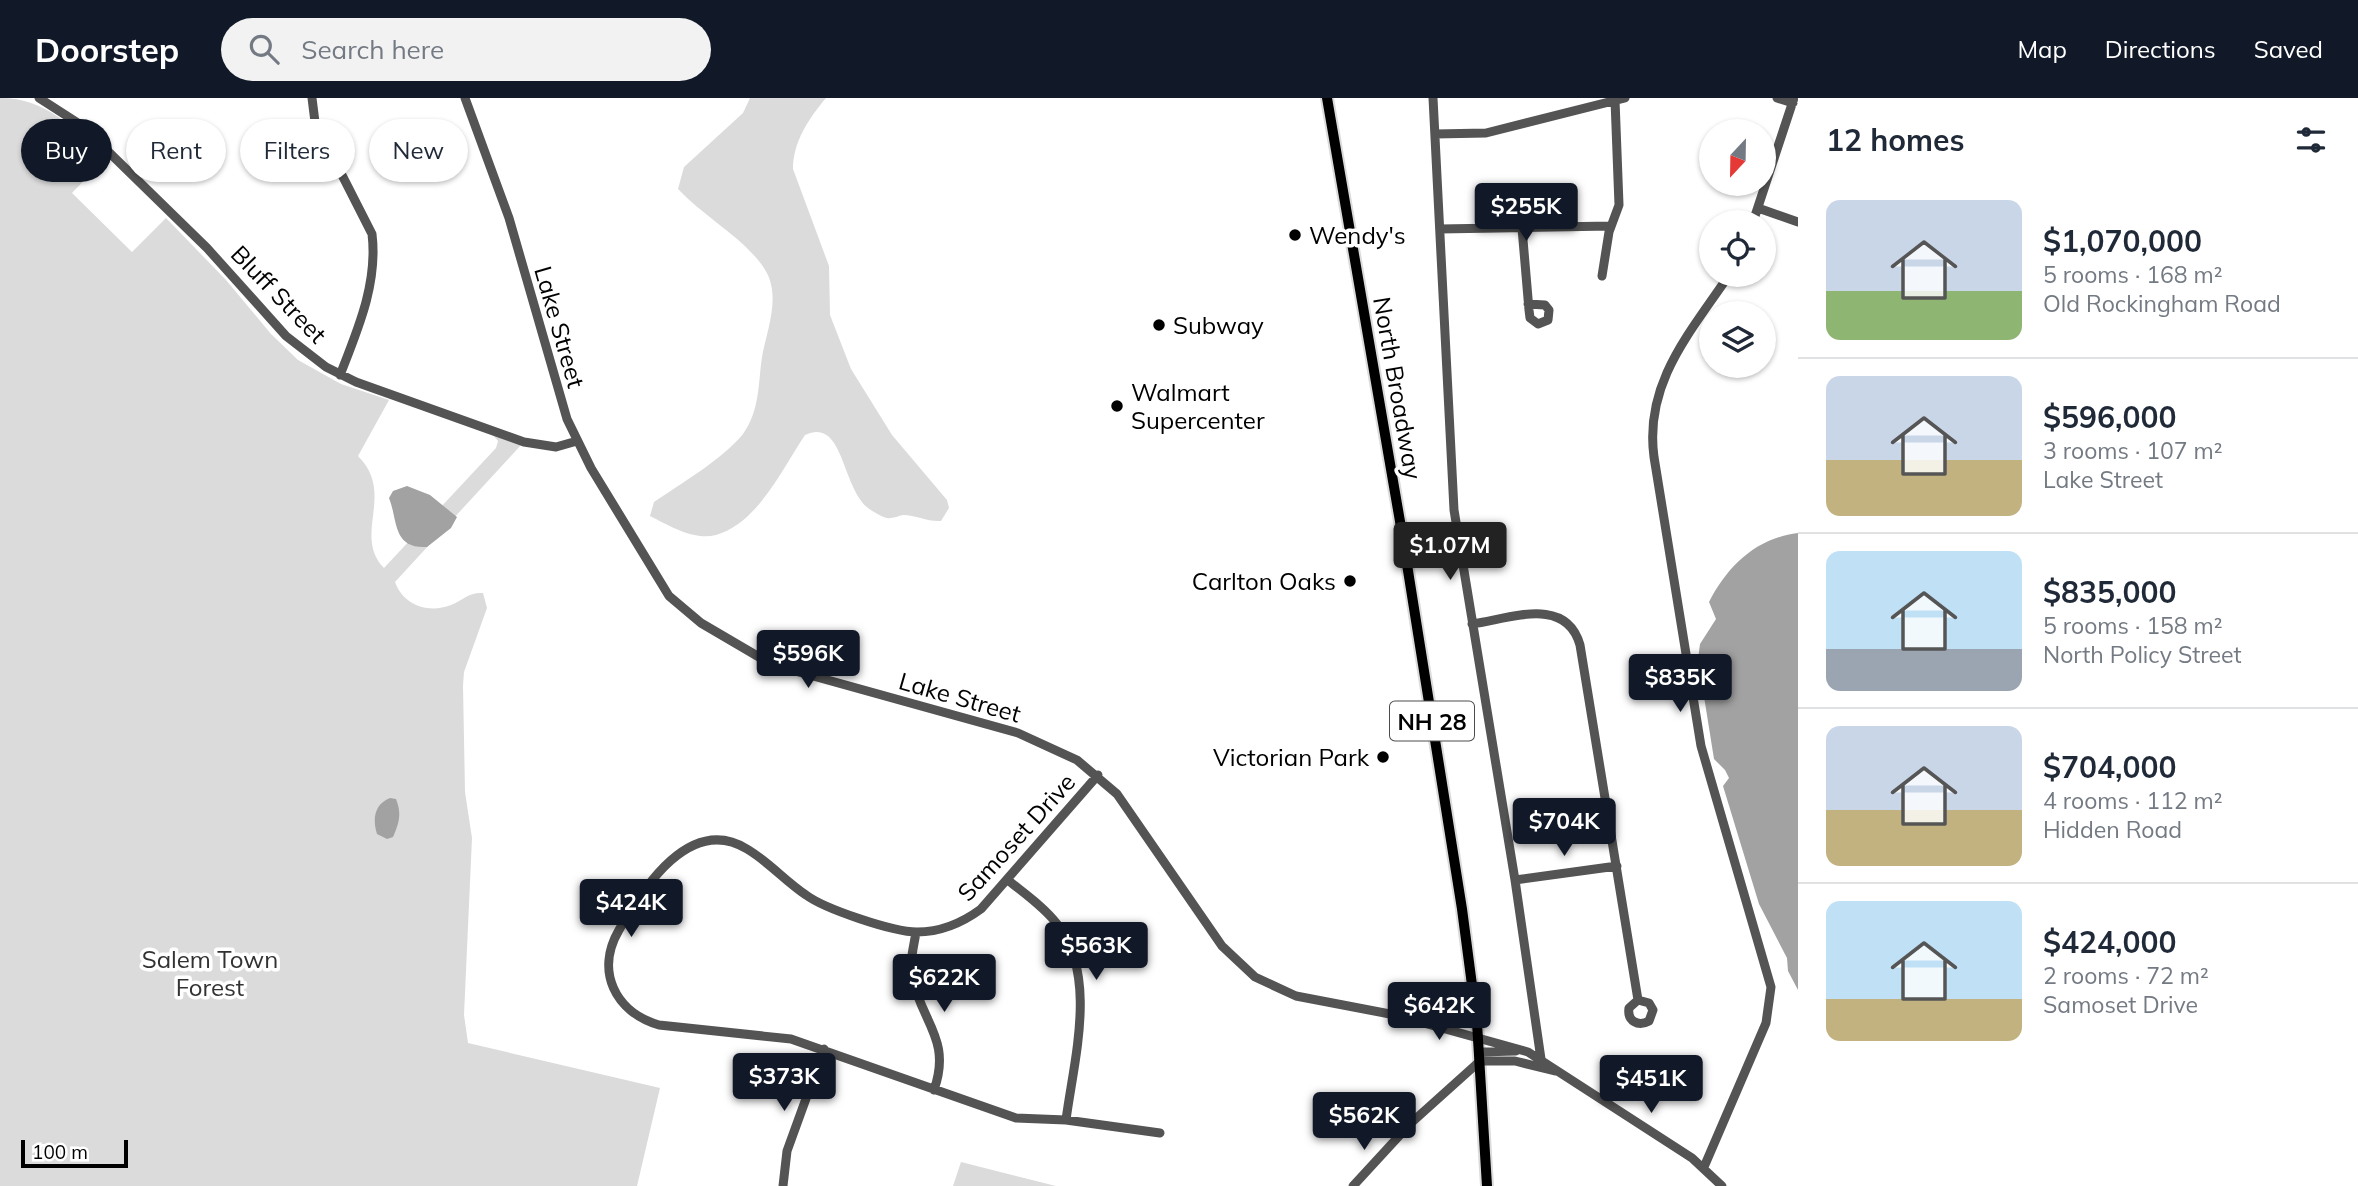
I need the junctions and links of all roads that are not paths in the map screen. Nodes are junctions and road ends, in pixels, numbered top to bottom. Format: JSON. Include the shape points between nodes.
{"nodes":[{"id":1,"x":39,"y":98,"type":"edge"},
{"id":2,"x":312,"y":98,"type":"edge"},
{"id":3,"x":465,"y":98,"type":"edge"},
{"id":4,"x":1327,"y":98,"type":"edge"},
{"id":5,"x":1433,"y":98,"type":"edge"},
{"id":6,"x":1625,"y":98,"type":"edge"},
{"id":7,"x":1777,"y":98,"type":"edge"},
{"id":8,"x":1615,"y":100,"type":"junction"},
{"id":9,"x":1793,"y":100,"type":"edge"},
{"id":10,"x":1435,"y":134,"type":"junction"},
{"id":11,"x":1758,"y":208,"type":"joint"},
{"id":12,"x":1798,"y":222,"type":"edge"},
{"id":13,"x":1611,"y":226,"type":"junction"},
{"id":14,"x":1522,"y":228,"type":"junction"},
{"id":15,"x":1440,"y":229,"type":"junction"},
{"id":16,"x":1602,"y":276,"type":"dead end"},
{"id":17,"x":1721,"y":287,"type":"edge"},
{"id":18,"x":1528,"y":304,"type":"dead end"},
{"id":19,"x":340,"y":374,"type":"junction"},
{"id":20,"x":577,"y":441,"type":"junction"},
{"id":21,"x":1472,"y":624,"type":"junction"},
{"id":22,"x":1098,"y":775,"type":"junction"},
{"id":23,"x":1617,"y":866,"type":"junction"},
{"id":24,"x":1515,"y":880,"type":"junction"},
{"id":25,"x":1009,"y":881,"type":"junction"},
{"id":26,"x":916,"y":932,"type":"junction"},
{"id":27,"x":1638,"y":1000,"type":"dead end"},
{"id":28,"x":1478,"y":1037,"type":"junction"},
{"id":29,"x":824,"y":1049,"type":"junction"},
{"id":30,"x":1528,"y":1052,"type":"junction"},
{"id":31,"x":1480,"y":1057,"type":"junction"},
{"id":32,"x":1541,"y":1059,"type":"junction"},
{"id":33,"x":1556,"y":1072,"type":"junction"},
{"id":34,"x":934,"y":1090,"type":"junction"},
{"id":35,"x":1066,"y":1120,"type":"junction"},
{"id":36,"x":1160,"y":1133,"type":"dead end"},
{"id":37,"x":1704,"y":1167,"type":"junction"},
{"id":38,"x":783,"y":1186,"type":"edge"},
{"id":39,"x":1353,"y":1186,"type":"edge"},
{"id":40,"x":1487,"y":1186,"type":"edge"},
{"id":41,"x":1722,"y":1186,"type":"edge"}],
"edges":[{"from":1,"to":19,"type":"street","name":"Bluff Street","via":[[81,125],[207,248],[286,336]]},
{"from":2,"to":19,"type":"street","via":[[315,122],[372,234],[374,250],[371,284]]},
{"from":3,"to":20,"type":"street","name":"Lake Street","via":[[509,218],[559,396]]},
{"from":4,"to":28,"type":"main road","name":"North Broadway","number":"NH 28","via":[[1419,635]]},
{"from":5,"to":10,"type":"street"},
{"from":6,"to":8,"type":"street"},
{"from":7,"to":9,"type":"street"},
{"from":8,"to":10,"type":"street","via":[[1486,133]]},
{"from":8,"to":13,"type":"street","via":[[1619,205]]},
{"from":9,"to":11,"type":"street"},
{"from":10,"to":15,"type":"street"},
{"from":11,"to":12,"type":"street"},
{"from":13,"to":14,"type":"street"},
{"from":13,"to":16,"type":"street"},
{"from":14,"to":15,"type":"street"},
{"from":14,"to":18,"type":"street"},
{"from":15,"to":21,"type":"street","via":[[1452,489]]},
{"from":17,"to":37,"type":"street","via":[[1673,360],[1652,418],[1654,457],[1701,746],[1771,987],[1766,1023]]},
{"from":19,"to":20,"type":"street","name":"Bluff Street","via":[[524,442],[556,447]]},
{"from":20,"to":22,"type":"street","name":"Lake Street","via":[[654,576],[669,596],[701,623],[774,664],[1011,731],[1061,751]]},
{"from":21,"to":23,"type":"street","via":[[1549,614],[1575,631]]},
{"from":21,"to":24,"type":"street"},
{"from":22,"to":25,"type":"street","name":"Samoset Drive"},
{"from":22,"to":28,"type":"street","name":"Lake Street","via":[[1133,813],[1222,946],[1255,977],[1296,996]]},
{"from":23,"to":24,"type":"street"},
{"from":23,"to":27,"type":"street"},
{"from":24,"to":32,"type":"street"},
{"from":25,"to":26,"type":"street","name":"Samoset Drive","via":[[967,919]]},
{"from":25,"to":35,"type":"street","via":[[1058,925],[1080,974]]},
{"from":26,"to":29,"type":"street","name":"Samoset Drive","via":[[819,904],[746,848],[722,841],[689,846],[658,874],[619,930],[607,960],[613,991],[623,1005],[659,1025],[771,1035]]},
{"from":26,"to":34,"type":"street","via":[[913,979],[941,1056]]},
{"from":28,"to":30,"type":"street","name":"Lake Street"},
{"from":28,"to":31,"type":"main road","name":"North Broadway","number":"NH 28"},
{"from":29,"to":34,"type":"street","name":"Samoset Drive"},
{"from":29,"to":38,"type":"street","via":[[787,1151]]},
{"from":30,"to":31,"type":"street"},
{"from":30,"to":32,"type":"street","name":"Lake Street"},
{"from":31,"to":33,"type":"street"},
{"from":31,"to":39,"type":"street"},
{"from":31,"to":40,"type":"main road","name":"North Broadway","number":"NH 28"},
{"from":32,"to":33,"type":"street","name":"Lake Street"},
{"from":33,"to":37,"type":"street"},
{"from":34,"to":35,"type":"street","name":"Samoset Drive","via":[[1016,1118]]},
{"from":35,"to":36,"type":"street","name":"Samoset Drive"},
{"from":37,"to":41,"type":"street"}]}
